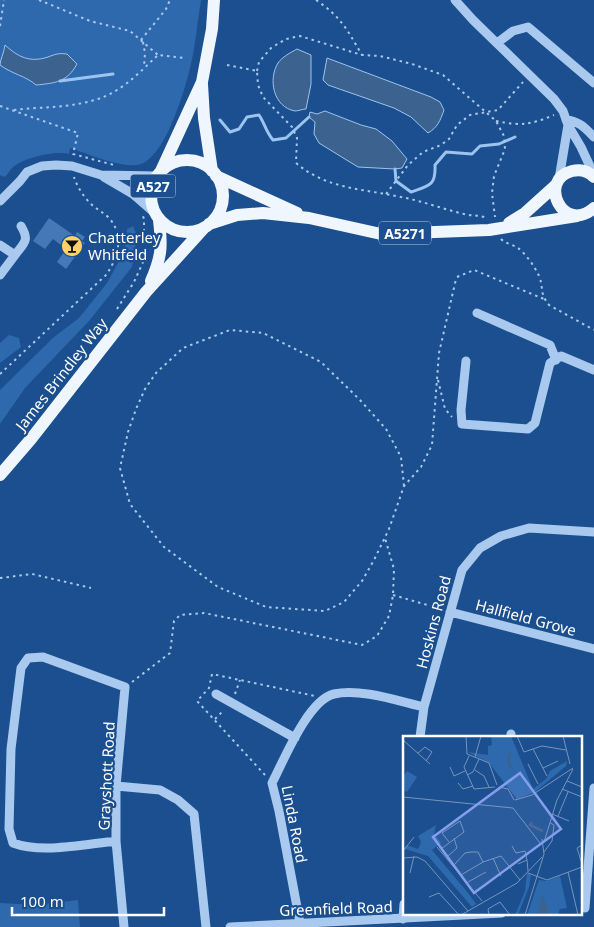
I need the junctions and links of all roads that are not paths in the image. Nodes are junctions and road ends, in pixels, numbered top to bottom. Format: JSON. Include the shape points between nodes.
{"nodes":[{"id":1,"x":214,"y":0,"type":"edge"},
{"id":2,"x":455,"y":0,"type":"edge"},
{"id":3,"x":497,"y":43,"type":"junction"},
{"id":4,"x":202,"y":82,"type":"junction"},
{"id":5,"x":594,"y":83,"type":"edge"},
{"id":6,"x":566,"y":119,"type":"junction"},
{"id":7,"x":594,"y":137,"type":"edge"},
{"id":8,"x":159,"y":174,"type":"junction"},
{"id":9,"x":214,"y":174,"type":"junction"},
{"id":10,"x":101,"y":175,"type":"junction"},
{"id":11,"x":594,"y":176,"type":"edge"},
{"id":12,"x":558,"y":182,"type":"junction"},
{"id":13,"x":0,"y":201,"type":"edge"},
{"id":14,"x":588,"y":213,"type":"edge"},
{"id":15,"x":158,"y":217,"type":"junction"},
{"id":16,"x":309,"y":218,"type":"junction"},
{"id":17,"x":21,"y":226,"type":"dead end"},
{"id":18,"x":206,"y":226,"type":"junction"},
{"id":19,"x":498,"y":226,"type":"junction"},
{"id":20,"x":0,"y":245,"type":"edge"},
{"id":21,"x":15,"y":255,"type":"junction"},
{"id":22,"x":0,"y":275,"type":"edge"},
{"id":23,"x":146,"y":292,"type":"junction"},
{"id":24,"x":477,"y":313,"type":"dead end"},
{"id":25,"x":556,"y":360,"type":"junction"},
{"id":26,"x":466,"y":361,"type":"dead end"},
{"id":27,"x":594,"y":370,"type":"edge"},
{"id":28,"x":0,"y":475,"type":"edge"},
{"id":29,"x":594,"y":532,"type":"edge"},
{"id":30,"x":450,"y":612,"type":"junction"},
{"id":31,"x":594,"y":649,"type":"edge"},
{"id":32,"x":216,"y":694,"type":"dead end"},
{"id":33,"x":424,"y":707,"type":"junction"},
{"id":34,"x":420,"y":736,"type":"edge"},
{"id":35,"x":295,"y":738,"type":"junction"},
{"id":36,"x":116,"y":786,"type":"junction"},
{"id":37,"x":594,"y":788,"type":"edge"},
{"id":38,"x":116,"y":841,"type":"junction"},
{"id":39,"x":586,"y":908,"type":"edge"},
{"id":40,"x":403,"y":914,"type":"edge"},
{"id":41,"x":491,"y":914,"type":"edge"},
{"id":42,"x":403,"y":919,"type":"junction"},
{"id":43,"x":300,"y":923,"type":"junction"},
{"id":44,"x":124,"y":927,"type":"edge"},
{"id":45,"x":206,"y":927,"type":"edge"},
{"id":46,"x":230,"y":927,"type":"edge"}],
"edges":[{"from":1,"to":4,"type":"main road","number":"A527"},
{"from":2,"to":3,"type":"street"},
{"from":3,"to":5,"type":"street","via":[[513,31],[528,27]]},
{"from":3,"to":6,"type":"street","via":[[554,99]]},
{"from":4,"to":8,"type":"main road","number":"A527"},
{"from":4,"to":9,"type":"main road","number":"A527","via":[[204,118]]},
{"from":6,"to":7,"type":"street","via":[[584,126]]},
{"from":6,"to":11,"type":"street"},
{"from":6,"to":12,"type":"street"},
{"from":8,"to":9,"type":"main road","number":"A527","via":[[168,166],[187,160],[200,163]]},
{"from":8,"to":10,"type":"street"},
{"from":8,"to":15,"type":"main road","number":"A527","via":[[151,190],[151,203]]},
{"from":9,"to":16,"type":"main road","number":"A5271"},
{"from":9,"to":18,"type":"main road","number":"A527","via":[[220,182],[221,207]]},
{"from":10,"to":13,"type":"street","via":[[72,166],[42,166],[27,172]]},
{"from":10,"to":15,"type":"street","via":[[133,194]]},
{"from":11,"to":12,"type":"main road","via":[[577,170]]},
{"from":12,"to":14,"type":"main road","via":[[556,199],[559,206],[565,212]]},
{"from":12,"to":19,"type":"main road","via":[[525,213]]},
{"from":14,"to":19,"type":"main road","number":"A5271"},
{"from":15,"to":18,"type":"main road","number":"A527","via":[[178,231],[193,232]]},
{"from":15,"to":23,"type":"main road","name":"James Brindley Way","number":"A527","via":[[162,247],[159,263]]},
{"from":16,"to":18,"type":"main road","number":"A5271","via":[[263,213],[237,215]]},
{"from":16,"to":19,"type":"main road","number":"A5271","via":[[380,234]]},
{"from":17,"to":21,"type":"street","via":[[26,242]]},
{"from":18,"to":23,"type":"main road","name":"James Brindley Way","number":"A527"},
{"from":20,"to":21,"type":"street"},
{"from":21,"to":22,"type":"street"},
{"from":23,"to":28,"type":"main road","name":"James Brindley Way","number":"A527"},
{"from":24,"to":25,"type":"street","via":[[550,345]]},
{"from":25,"to":26,"type":"street","via":[[550,363],[535,423],[528,429],[462,424],[460,410]]},
{"from":25,"to":27,"type":"street","via":[[561,356]]},
{"from":29,"to":30,"type":"street","name":"Hoskins Road","via":[[529,528],[501,536],[480,548],[462,570]]},
{"from":30,"to":31,"type":"street","name":"Hallfield Grove"},
{"from":30,"to":33,"type":"street","name":"Hoskins Road"},
{"from":32,"to":35,"type":"street"},
{"from":33,"to":34,"type":"street","name":"Hoskins Road"},
{"from":33,"to":35,"type":"street","name":"Linda Road","via":[[390,698],[333,694],[315,706]]},
{"from":35,"to":43,"type":"street","name":"Linda Road","via":[[272,783]]},
{"from":36,"to":38,"type":"street","name":"Grayshott Road"},
{"from":36,"to":38,"type":"street","name":"Grayshott Road","via":[[125,687],[42,657],[28,658],[21,668],[10,749],[10,829],[13,843],[51,848]]},
{"from":36,"to":45,"type":"street","via":[[160,790],[194,814]]},
{"from":37,"to":39,"type":"street"},
{"from":38,"to":44,"type":"street","name":"Grayshott Road"},
{"from":40,"to":42,"type":"street"},
{"from":41,"to":42,"type":"street","name":"Greenfield Road"},
{"from":42,"to":43,"type":"street","name":"Greenfield Road"},
{"from":43,"to":46,"type":"street","name":"Greenfield Road"}]}
